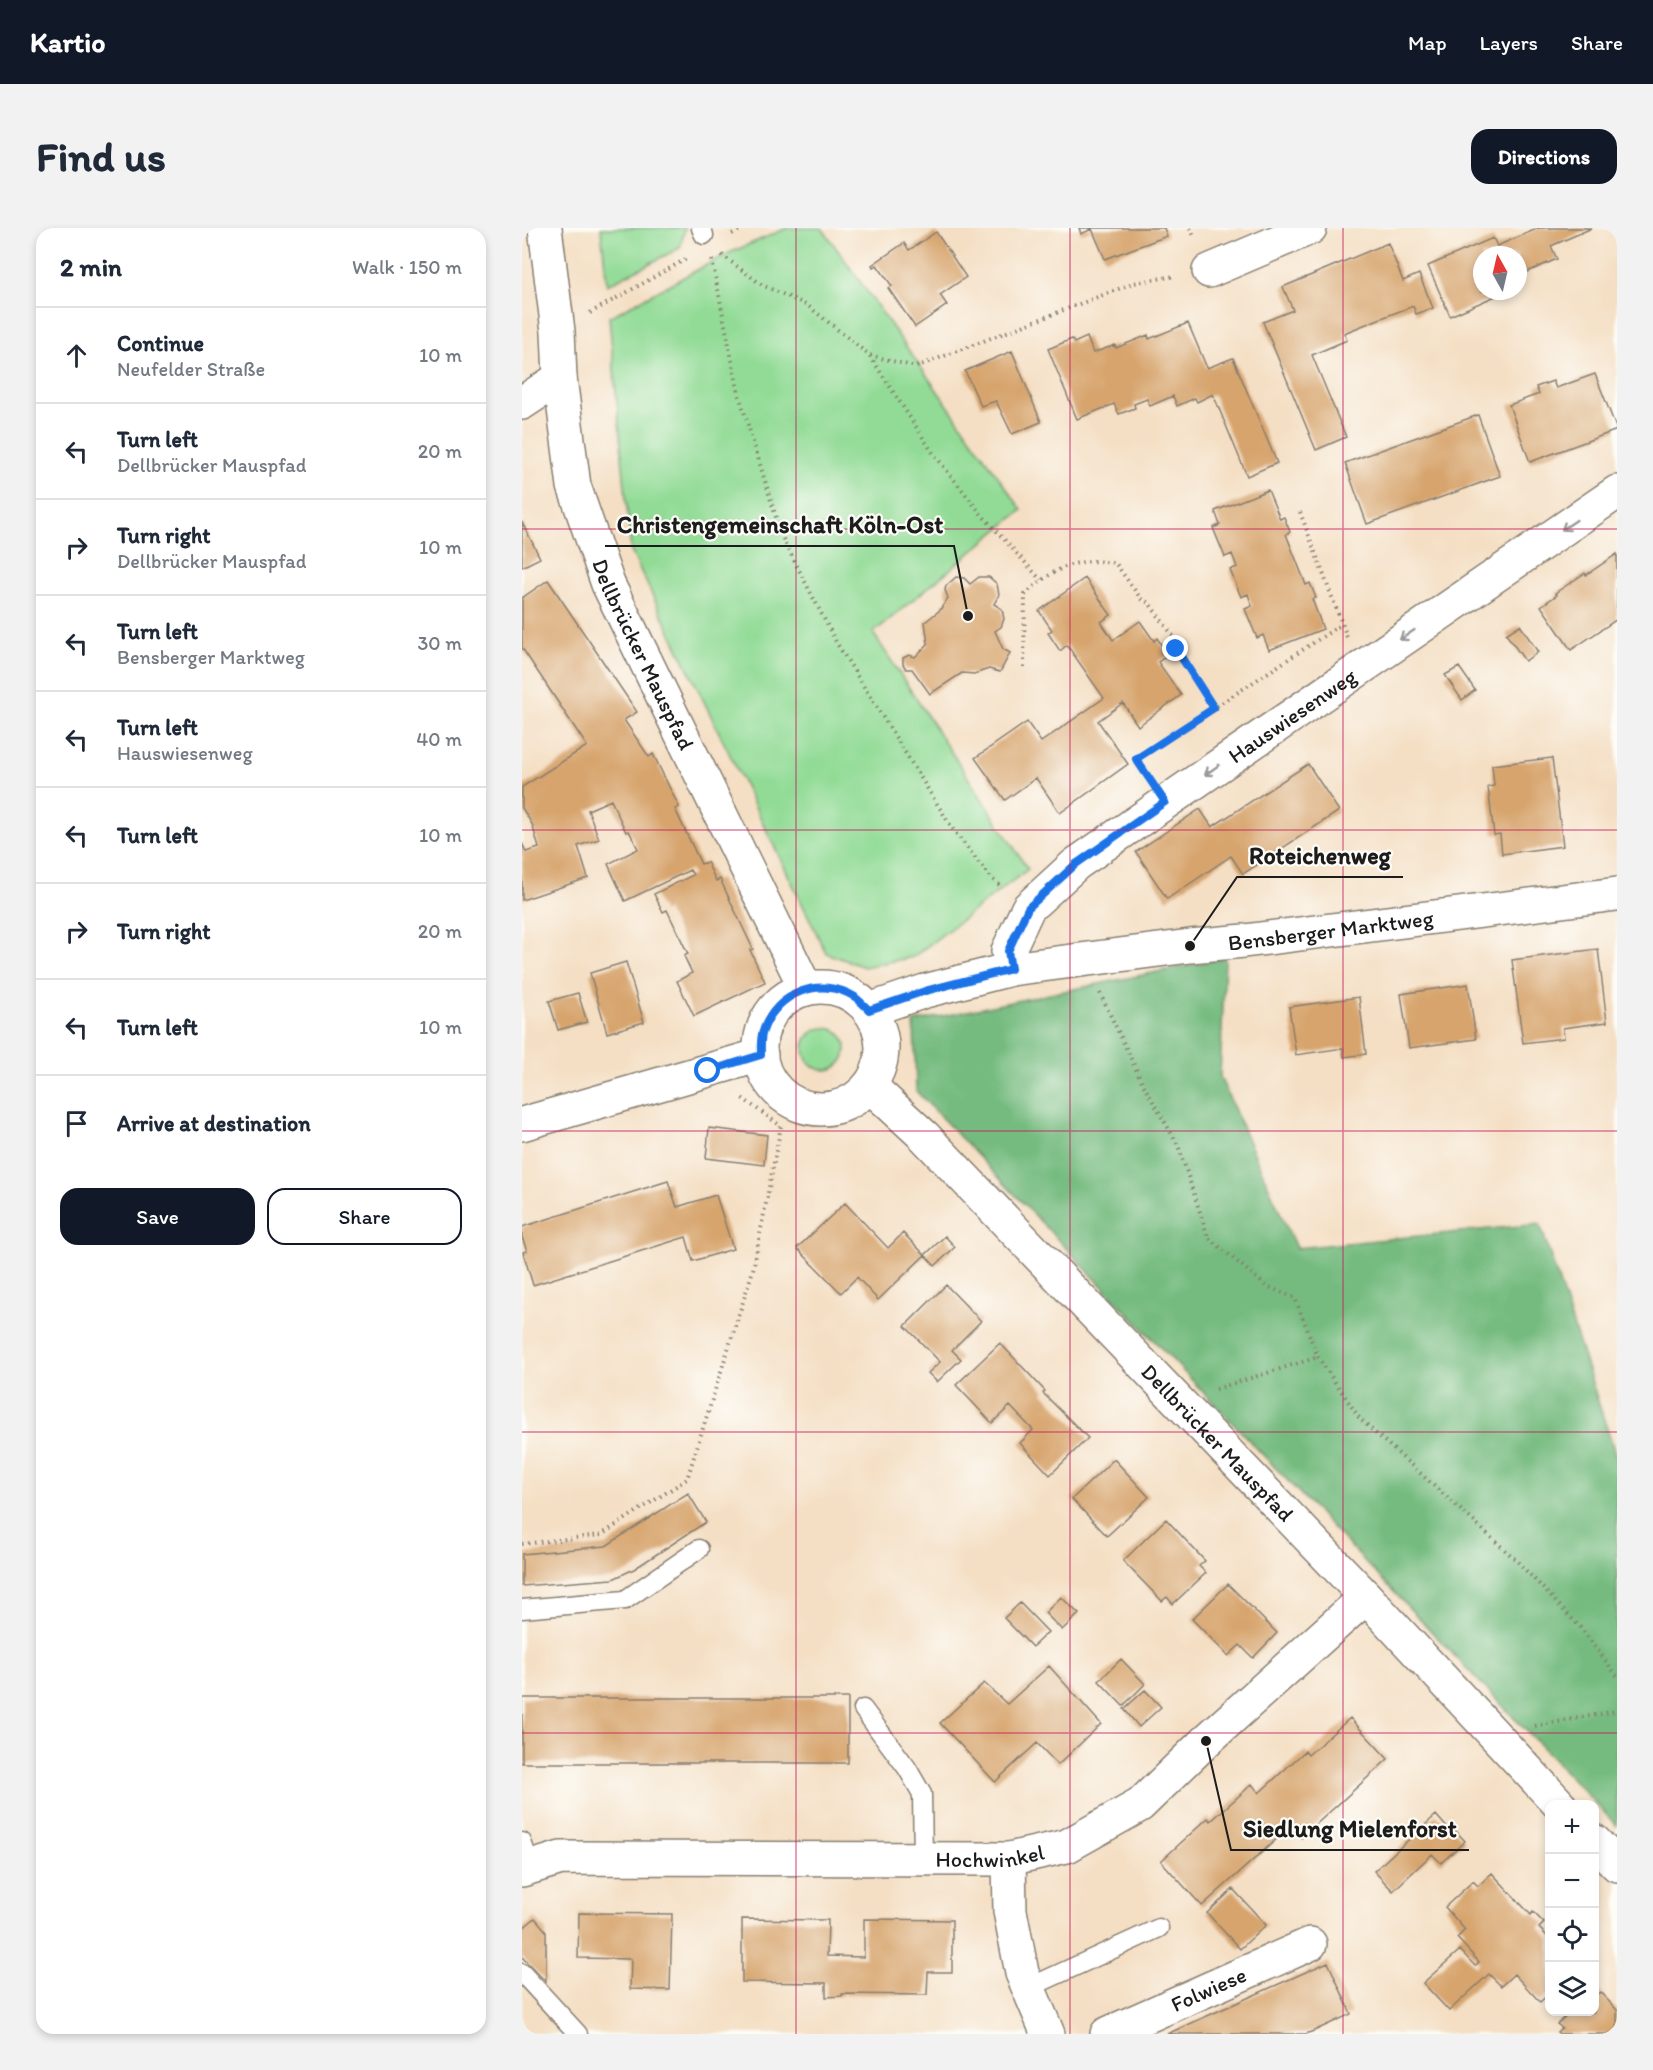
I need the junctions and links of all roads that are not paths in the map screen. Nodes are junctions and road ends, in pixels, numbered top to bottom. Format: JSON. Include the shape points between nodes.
{"nodes":[{"id":1,"x":545,"y":228,"type":"edge"},
{"id":2,"x":1310,"y":228,"type":"edge"},
{"id":3,"x":1209,"y":272,"type":"road end"},
{"id":4,"x":560,"y":378,"type":"junction"},
{"id":5,"x":522,"y":403,"type":"edge"},
{"id":6,"x":1617,"y":492,"type":"edge"},
{"id":7,"x":1617,"y":894,"type":"edge"},
{"id":8,"x":1011,"y":969,"type":"junction"},
{"id":9,"x":806,"y":989,"type":"junction"},
{"id":10,"x":869,"y":1010,"type":"junction"},
{"id":11,"x":761,"y":1055,"type":"junction"},
{"id":12,"x":870,"y":1086,"type":"junction"},
{"id":13,"x":522,"y":1124,"type":"edge"},
{"id":14,"x":699,"y":1549,"type":"dead end"},
{"id":15,"x":1366,"y":1597,"type":"junction"},
{"id":16,"x":522,"y":1609,"type":"edge"},
{"id":17,"x":863,"y":1709,"type":"dead end"},
{"id":18,"x":1555,"y":1800,"type":"edge"},
{"id":19,"x":1599,"y":1846,"type":"edge"},
{"id":20,"x":923,"y":1859,"type":"junction"},
{"id":21,"x":1009,"y":1859,"type":"junction"},
{"id":22,"x":525,"y":1860,"type":"edge"},
{"id":23,"x":1617,"y":1865,"type":"edge"},
{"id":24,"x":1159,"y":1928,"type":"dead end"},
{"id":25,"x":1310,"y":1944,"type":"dead end"},
{"id":26,"x":522,"y":1973,"type":"edge"},
{"id":27,"x":1028,"y":1988,"type":"junction"},
{"id":28,"x":578,"y":2034,"type":"edge"},
{"id":29,"x":1048,"y":2034,"type":"edge"},
{"id":30,"x":1107,"y":2034,"type":"edge"}],
"edges":[{"from":1,"to":4,"type":"street","name":"Dellbrücker Mauspfad"},
{"from":2,"to":3,"type":"street"},
{"from":4,"to":5,"type":"street"},
{"from":4,"to":9,"type":"street","name":"Dellbrücker Mauspfad","via":[[574,486],[608,584]]},
{"from":6,"to":8,"type":"street","name":"Hauswiesenweg","one_way":true,"via":[[1076,864],[1028,908],[1008,951]]},
{"from":7,"to":8,"type":"street","name":"Bensberger Marktweg"},
{"from":8,"to":10,"type":"street","name":"Bensberger Marktweg"},
{"from":9,"to":10,"type":"street","via":[[841,990]]},
{"from":9,"to":11,"type":"street","via":[[786,998],[771,1014],[762,1033]]},
{"from":10,"to":12,"type":"street","via":[[879,1028],[883,1048]]},
{"from":11,"to":12,"type":"street","via":[[766,1075],[778,1091],[795,1103],[815,1109],[855,1099]]},
{"from":11,"to":13,"type":"street"},
{"from":12,"to":15,"type":"street","name":"Dellbrücker Mauspfad","via":[[924,1136]]},
{"from":14,"to":16,"type":"lane","via":[[625,1600]]},
{"from":15,"to":18,"type":"street","name":"Dellbrücker Mauspfad"},
{"from":15,"to":21,"type":"street","name":"Hochwinkel","via":[[1140,1804],[1066,1846]]},
{"from":17,"to":20,"type":"lane","via":[[922,1794]]},
{"from":19,"to":23,"type":"street"},
{"from":20,"to":21,"type":"street","name":"Hochwinkel"},
{"from":20,"to":22,"type":"street","name":"Hochwinkel"},
{"from":21,"to":27,"type":"street","via":[[1010,1911]]},
{"from":24,"to":27,"type":"lane"},
{"from":25,"to":30,"type":"street","name":"Folwiese"},
{"from":26,"to":28,"type":"lane"},
{"from":27,"to":29,"type":"street"}]}
